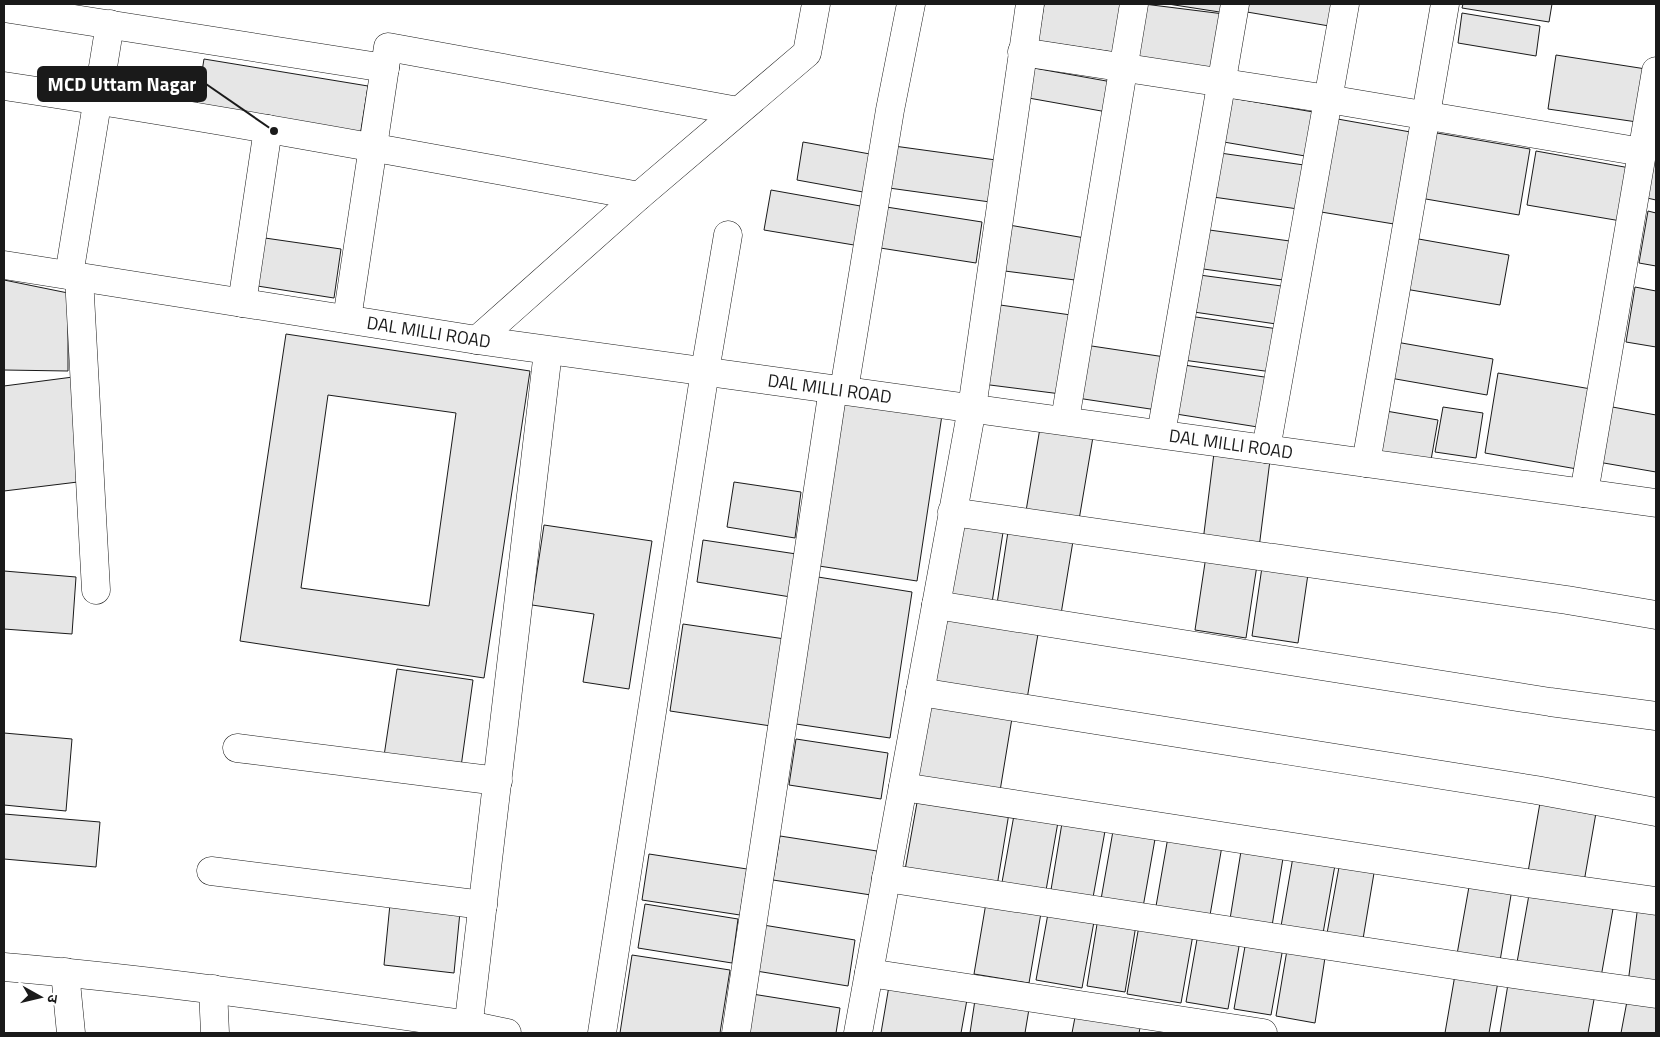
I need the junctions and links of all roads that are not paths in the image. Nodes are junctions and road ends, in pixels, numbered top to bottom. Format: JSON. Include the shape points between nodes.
{"nodes":[{"id":1,"x":816,"y":4,"type":"edge"},
{"id":2,"x":911,"y":4,"type":"edge"},
{"id":3,"x":1030,"y":4,"type":"edge"},
{"id":4,"x":1134,"y":4,"type":"edge"},
{"id":5,"x":1236,"y":4,"type":"edge"},
{"id":6,"x":1345,"y":4,"type":"edge"},
{"id":7,"x":1445,"y":4,"type":"edge"},
{"id":8,"x":4,"y":8,"type":"edge"},
{"id":9,"x":110,"y":24,"type":"junction"},
{"id":10,"x":1022,"y":52,"type":"junction"},
{"id":11,"x":385,"y":68,"type":"junction"},
{"id":12,"x":1123,"y":68,"type":"junction"},
{"id":13,"x":1656,"y":71,"type":"edge"},
{"id":14,"x":1222,"y":84,"type":"junction"},
{"id":15,"x":4,"y":86,"type":"edge"},
{"id":16,"x":96,"y":100,"type":"junction"},
{"id":17,"x":1328,"y":100,"type":"junction"},
{"id":18,"x":738,"y":111,"type":"junction"},
{"id":19,"x":1426,"y":117,"type":"junction"},
{"id":20,"x":268,"y":129,"type":"junction"},
{"id":21,"x":373,"y":147,"type":"junction"},
{"id":22,"x":1642,"y":152,"type":"junction"},
{"id":23,"x":639,"y":196,"type":"junction"},
{"id":24,"x":728,"y":235,"type":"dead end"},
{"id":25,"x":4,"y":264,"type":"edge"},
{"id":26,"x":74,"y":276,"type":"junction"},
{"id":27,"x":242,"y":303,"type":"junction"},
{"id":28,"x":346,"y":319,"type":"junction"},
{"id":29,"x":477,"y":340,"type":"junction"},
{"id":30,"x":547,"y":360,"type":"dead end"},
{"id":31,"x":705,"y":371,"type":"junction"},
{"id":32,"x":838,"y":389,"type":"junction"},
{"id":33,"x":972,"y":408,"type":"junction"},
{"id":34,"x":1065,"y":420,"type":"junction"},
{"id":35,"x":1161,"y":434,"type":"junction"},
{"id":36,"x":1266,"y":449,"type":"junction"},
{"id":37,"x":1366,"y":463,"type":"junction"},
{"id":38,"x":1584,"y":493,"type":"junction"},
{"id":39,"x":1656,"y":504,"type":"edge"},
{"id":40,"x":952,"y":512,"type":"junction"},
{"id":41,"x":96,"y":590,"type":"dead end"},
{"id":42,"x":936,"y":606,"type":"junction"},
{"id":43,"x":1656,"y":615,"type":"edge"},
{"id":44,"x":920,"y":692,"type":"junction"},
{"id":45,"x":1656,"y":716,"type":"edge"},
{"id":46,"x":237,"y":748,"type":"dead end"},
{"id":47,"x":498,"y":781,"type":"junction"},
{"id":48,"x":903,"y":786,"type":"junction"},
{"id":49,"x":1656,"y":812,"type":"edge"},
{"id":50,"x":211,"y":872,"type":"dead end"},
{"id":51,"x":886,"y":878,"type":"junction"},
{"id":52,"x":1656,"y":902,"type":"edge"},
{"id":53,"x":483,"y":905,"type":"junction"},
{"id":54,"x":4,"y":967,"type":"edge"},
{"id":55,"x":65,"y":972,"type":"junction"},
{"id":56,"x":869,"y":973,"type":"junction"},
{"id":57,"x":213,"y":989,"type":"junction"},
{"id":58,"x":1656,"y":994,"type":"edge"},
{"id":59,"x":469,"y":1023,"type":"edge"},
{"id":60,"x":71,"y":1033,"type":"edge"},
{"id":61,"x":215,"y":1033,"type":"edge"},
{"id":62,"x":507,"y":1033,"type":"edge"},
{"id":63,"x":602,"y":1033,"type":"edge"},
{"id":64,"x":736,"y":1033,"type":"edge"},
{"id":65,"x":858,"y":1033,"type":"edge"},
{"id":66,"x":1263,"y":1033,"type":"edge"}],
"edges":[{"from":1,"to":18,"type":"street","via":[[806,53]]},
{"from":2,"to":32,"type":"street"},
{"from":3,"to":10,"type":"street"},
{"from":4,"to":12,"type":"street"},
{"from":5,"to":14,"type":"street"},
{"from":6,"to":17,"type":"street"},
{"from":7,"to":19,"type":"street"},
{"from":8,"to":9,"type":"street"},
{"from":9,"to":11,"type":"street"},
{"from":9,"to":16,"type":"street"},
{"from":10,"to":12,"type":"street"},
{"from":10,"to":33,"type":"street"},
{"from":11,"to":18,"type":"street","via":[[388,48]]},
{"from":11,"to":21,"type":"street"},
{"from":12,"to":14,"type":"street"},
{"from":12,"to":34,"type":"street"},
{"from":13,"to":22,"type":"street"},
{"from":14,"to":17,"type":"street"},
{"from":14,"to":35,"type":"street"},
{"from":15,"to":16,"type":"street"},
{"from":16,"to":20,"type":"street"},
{"from":16,"to":26,"type":"street"},
{"from":17,"to":19,"type":"street"},
{"from":17,"to":36,"type":"street"},
{"from":18,"to":23,"type":"street"},
{"from":19,"to":22,"type":"street"},
{"from":19,"to":37,"type":"street"},
{"from":20,"to":21,"type":"street"},
{"from":20,"to":27,"type":"street"},
{"from":21,"to":23,"type":"street"},
{"from":21,"to":28,"type":"street"},
{"from":22,"to":38,"type":"street"},
{"from":23,"to":29,"type":"street"},
{"from":24,"to":31,"type":"street"},
{"from":25,"to":26,"type":"street","name":"DAL MILLI ROAD"},
{"from":26,"to":27,"type":"street","name":"DAL MILLI ROAD"},
{"from":26,"to":41,"type":"street"},
{"from":27,"to":28,"type":"street","name":"DAL MILLI ROAD"},
{"from":28,"to":29,"type":"street","name":"DAL MILLI ROAD"},
{"from":29,"to":31,"type":"street","name":"DAL MILLI ROAD"},
{"from":30,"to":47,"type":"street"},
{"from":31,"to":32,"type":"street","name":"DAL MILLI ROAD"},
{"from":31,"to":63,"type":"street"},
{"from":32,"to":33,"type":"street","name":"DAL MILLI ROAD"},
{"from":32,"to":64,"type":"street"},
{"from":33,"to":34,"type":"street","name":"DAL MILLI ROAD"},
{"from":33,"to":40,"type":"street"},
{"from":34,"to":35,"type":"street","name":"DAL MILLI ROAD"},
{"from":35,"to":36,"type":"street","name":"DAL MILLI ROAD"},
{"from":36,"to":37,"type":"street","name":"DAL MILLI ROAD"},
{"from":37,"to":38,"type":"street","name":"DAL MILLI ROAD"},
{"from":38,"to":39,"type":"street","name":"DAL MILLI ROAD"},
{"from":40,"to":42,"type":"street"},
{"from":40,"to":43,"type":"street"},
{"from":42,"to":44,"type":"street"},
{"from":42,"to":45,"type":"street"},
{"from":44,"to":48,"type":"street"},
{"from":44,"to":49,"type":"street"},
{"from":46,"to":47,"type":"street"},
{"from":47,"to":53,"type":"street"},
{"from":48,"to":51,"type":"street"},
{"from":48,"to":52,"type":"street"},
{"from":50,"to":53,"type":"street"},
{"from":51,"to":56,"type":"street"},
{"from":51,"to":58,"type":"street"},
{"from":53,"to":59,"type":"street"},
{"from":54,"to":55,"type":"street"},
{"from":55,"to":57,"type":"street"},
{"from":55,"to":60,"type":"street"},
{"from":56,"to":65,"type":"street"},
{"from":56,"to":66,"type":"street"},
{"from":57,"to":59,"type":"street"},
{"from":57,"to":61,"type":"street"},
{"from":59,"to":62,"type":"street"}]}
